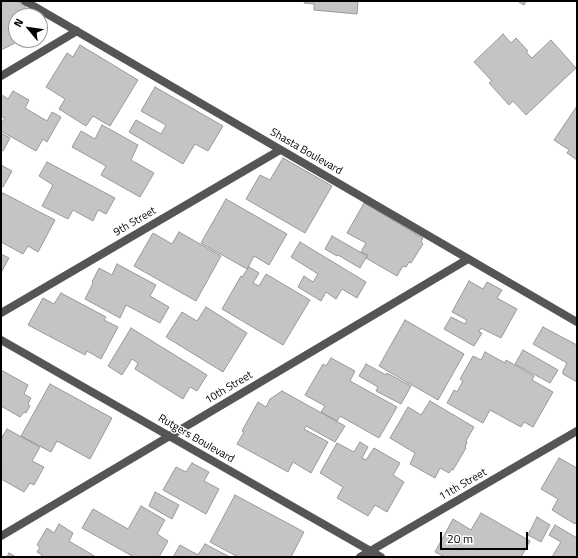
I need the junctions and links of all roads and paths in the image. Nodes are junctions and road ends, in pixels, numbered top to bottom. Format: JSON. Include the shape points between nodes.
{"nodes":[{"id":1,"x":25,"y":1,"type":"edge"},
{"id":2,"x":77,"y":31,"type":"junction"},
{"id":3,"x":1,"y":76,"type":"edge"},
{"id":4,"x":280,"y":150,"type":"junction"},
{"id":5,"x":468,"y":259,"type":"junction"},
{"id":6,"x":1,"y":312,"type":"edge"},
{"id":7,"x":577,"y":322,"type":"edge"},
{"id":8,"x":1,"y":340,"type":"edge"},
{"id":9,"x":577,"y":431,"type":"edge"},
{"id":10,"x":170,"y":436,"type":"junction"},
{"id":11,"x":1,"y":536,"type":"edge"},
{"id":12,"x":370,"y":551,"type":"junction"},
{"id":13,"x":360,"y":557,"type":"edge"},
{"id":14,"x":381,"y":557,"type":"edge"}],
"edges":[{"from":1,"to":2,"type":"street","name":"Shasta Boulevard"},
{"from":2,"to":3,"type":"street"},
{"from":2,"to":4,"type":"street","name":"Shasta Boulevard"},
{"from":4,"to":5,"type":"street","name":"Shasta Boulevard"},
{"from":4,"to":6,"type":"street","name":"9th Street"},
{"from":5,"to":7,"type":"street","name":"Shasta Boulevard"},
{"from":5,"to":10,"type":"street","name":"10th Street"},
{"from":8,"to":10,"type":"street","name":"Rutgers Boulevard"},
{"from":9,"to":12,"type":"street","name":"11th Street"},
{"from":10,"to":11,"type":"street","name":"10th Street"},
{"from":10,"to":12,"type":"street","name":"Rutgers Boulevard"},
{"from":12,"to":13,"type":"street","name":"11th Street"},
{"from":12,"to":14,"type":"street","name":"Rutgers Boulevard"}]}
